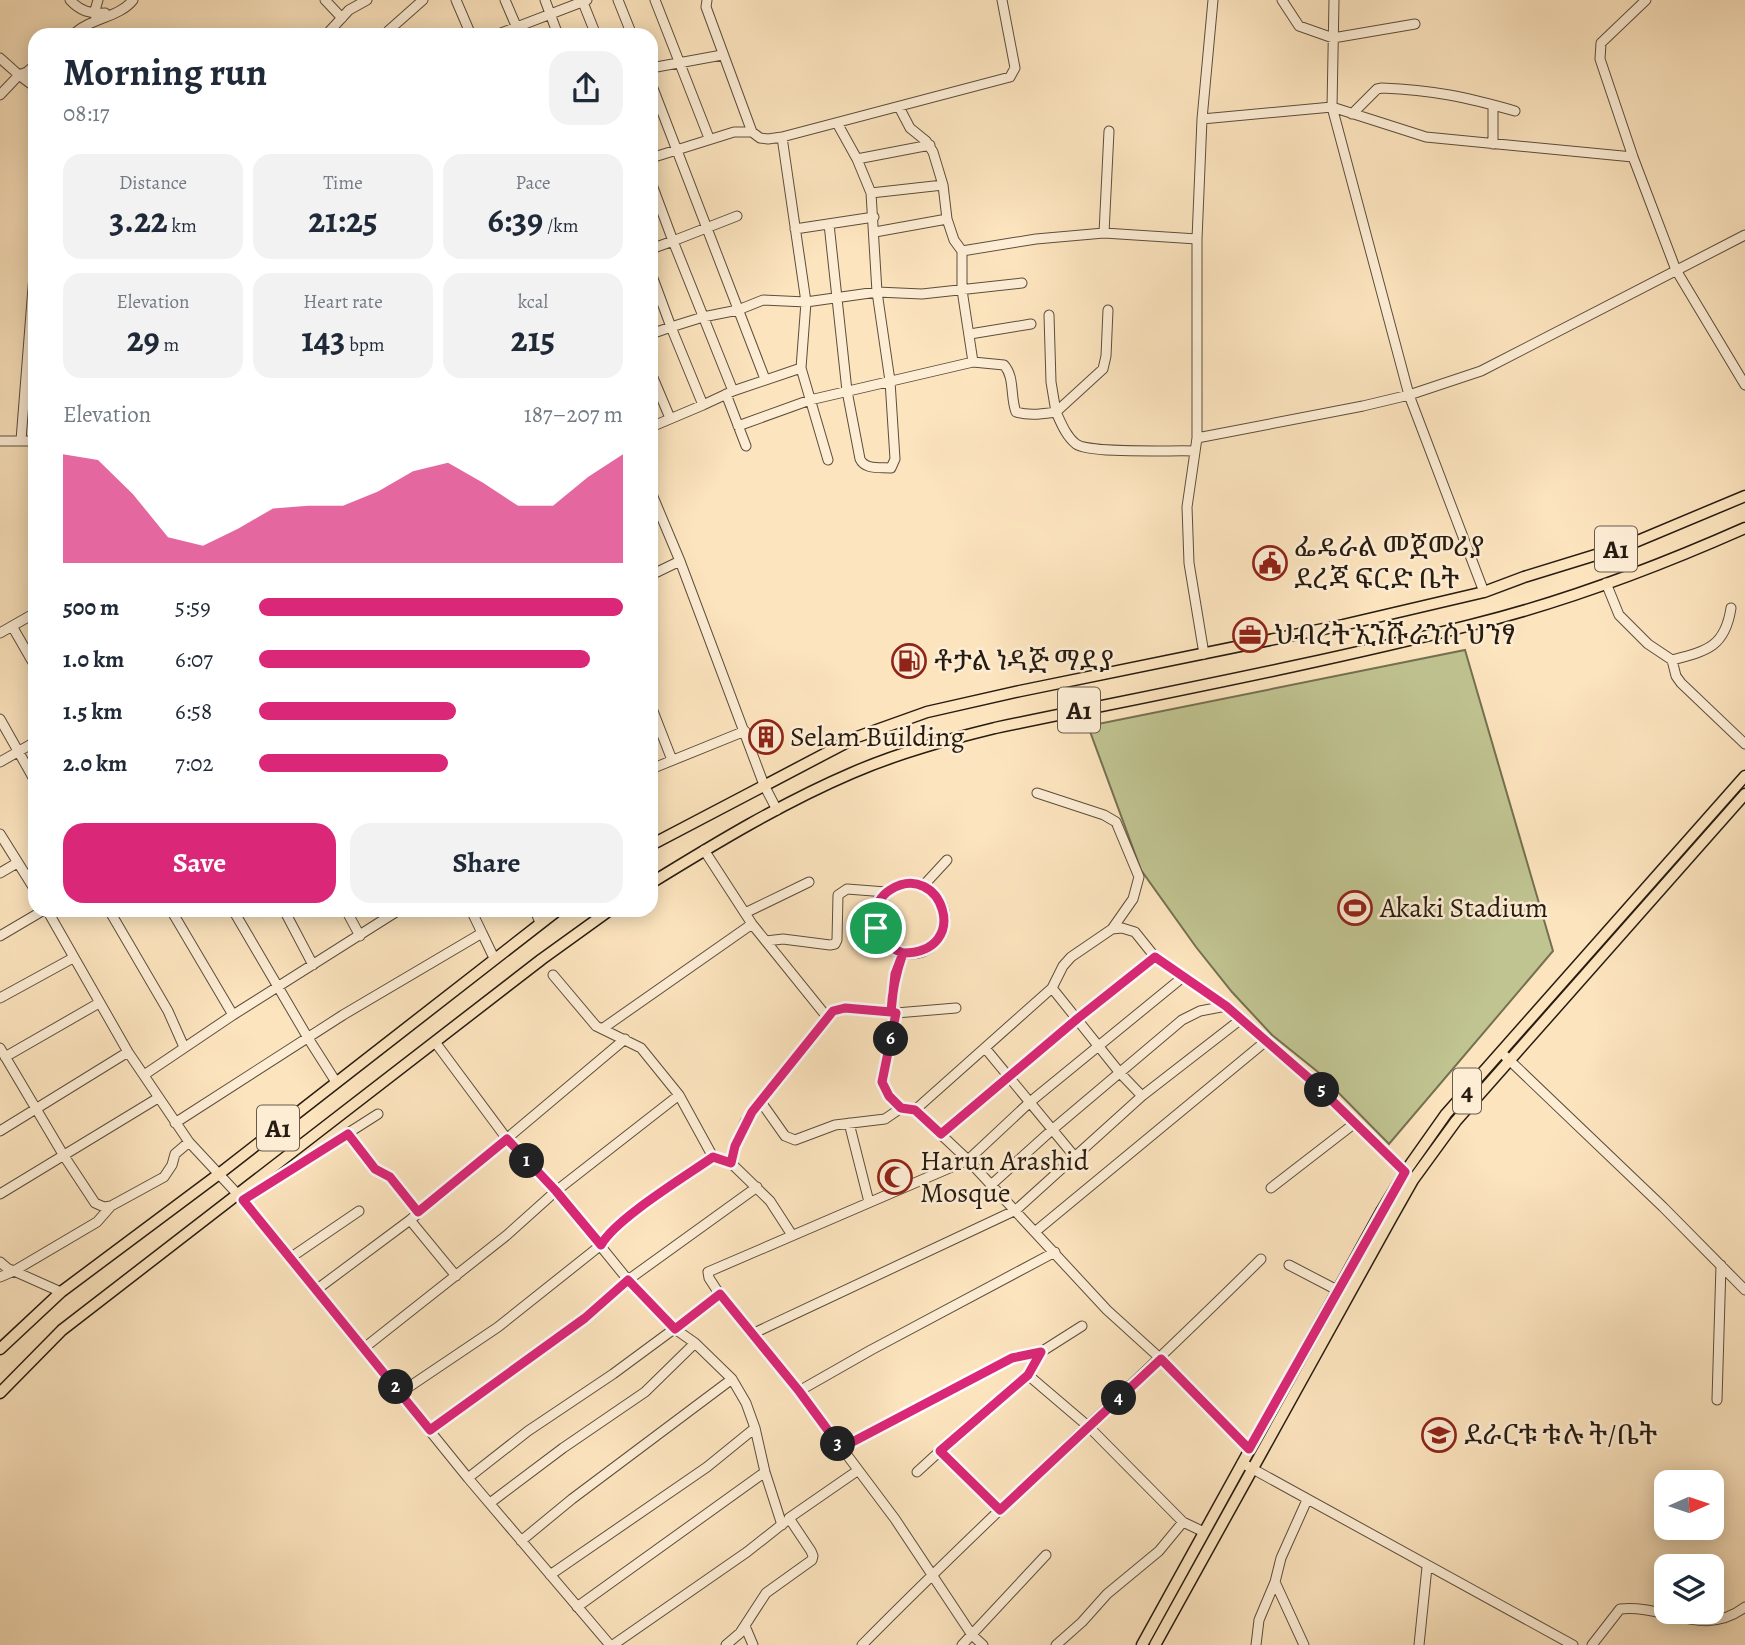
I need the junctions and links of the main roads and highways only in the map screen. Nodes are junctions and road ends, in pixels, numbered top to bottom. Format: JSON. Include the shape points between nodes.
{"nodes":[{"id":1,"x":1745,"y":496,"type":"edge"},
{"id":2,"x":1745,"y":528,"type":"edge"},
{"id":3,"x":1745,"y":776,"type":"edge"},
{"id":4,"x":1745,"y":794,"type":"edge"},
{"id":5,"x":658,"y":841,"type":"edge"},
{"id":6,"x":658,"y":879,"type":"edge"},
{"id":7,"x":548,"y":917,"type":"edge"},
{"id":8,"x":600,"y":917,"type":"edge"},
{"id":9,"x":1505,"y":1056,"type":"junction"},
{"id":10,"x":0,"y":1349,"type":"edge"},
{"id":11,"x":0,"y":1393,"type":"edge"},
{"id":12,"x":1247,"y":1466,"type":"junction"},
{"id":13,"x":1142,"y":1645,"type":"edge"},
{"id":14,"x":1155,"y":1645,"type":"edge"}],
"edges":[{"from":1,"to":5,"type":"main road","number":"A1","via":[[1628,545],[1484,592],[927,712],[857,737]]},
{"from":2,"to":6,"type":"main road","number":"A1","via":[[1606,583],[1472,625],[920,747],[851,773],[777,810]]},
{"from":3,"to":9,"type":"main road","number":"4"},
{"from":4,"to":9,"type":"main road"},
{"from":7,"to":10,"type":"main road","number":"A1","via":[[61,1292]]},
{"from":8,"to":11,"type":"main road","number":"A1","via":[[62,1330]]},
{"from":9,"to":12,"type":"main road","via":[[1413,1180]]},
{"from":9,"to":12,"type":"main road","number":"4","via":[[1446,1115],[1405,1172],[1249,1449]]},
{"from":12,"to":13,"type":"main road","number":"4","via":[[1204,1532]]},
{"from":12,"to":14,"type":"main road"}]}
